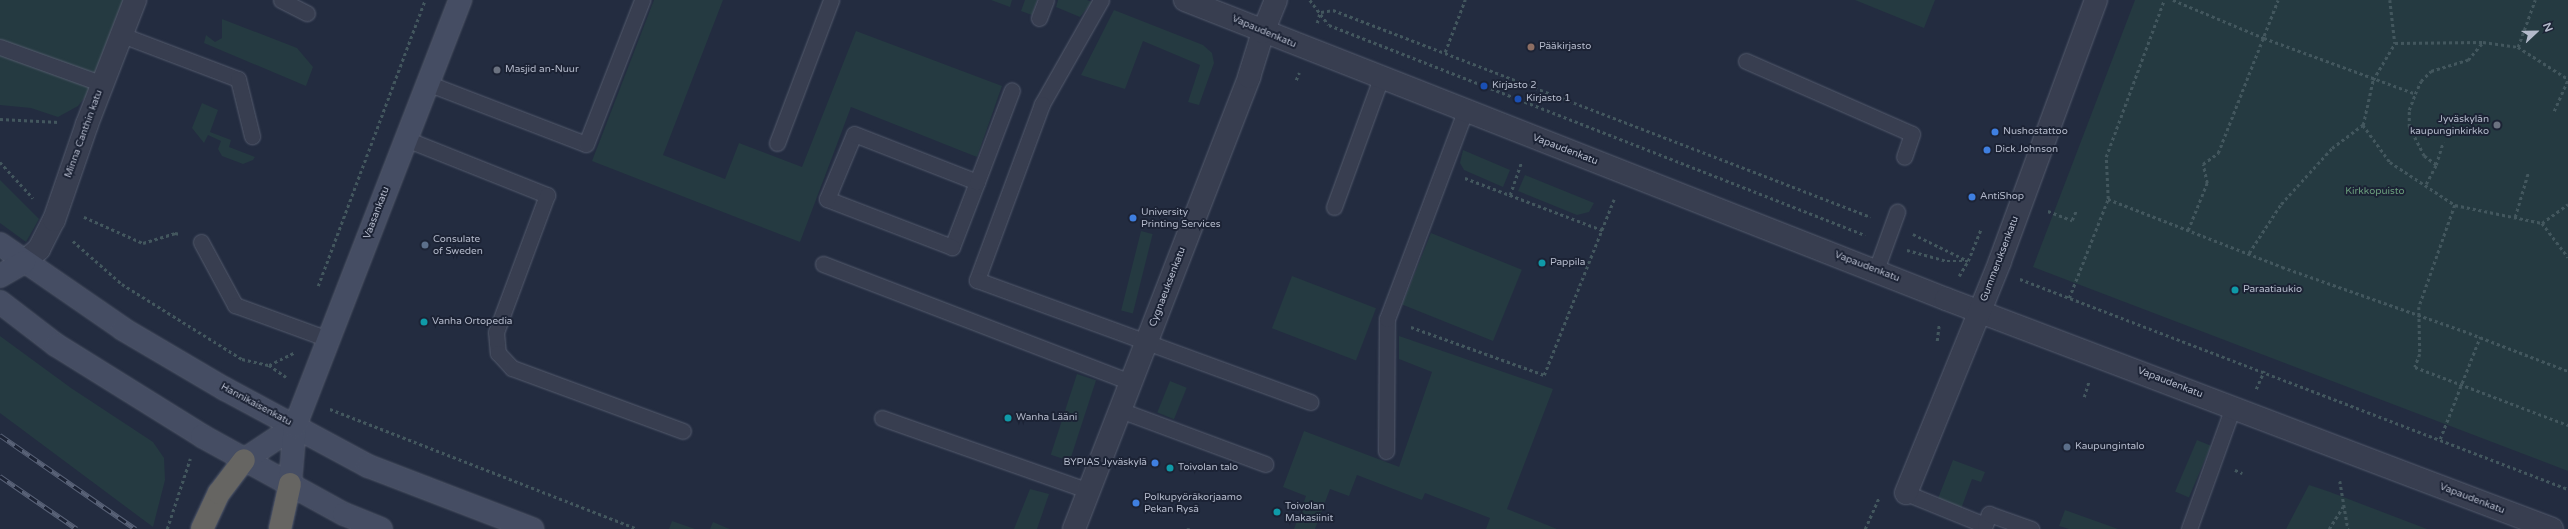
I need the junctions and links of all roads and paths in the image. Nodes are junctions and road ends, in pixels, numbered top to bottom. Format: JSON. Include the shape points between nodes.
{"nodes":[{"id":1,"x":136,"y":0,"type":"edge"},
{"id":2,"x":281,"y":0,"type":"edge"},
{"id":3,"x":425,"y":0,"type":"edge"},
{"id":4,"x":460,"y":0,"type":"edge"},
{"id":5,"x":642,"y":0,"type":"edge"},
{"id":6,"x":831,"y":0,"type":"edge"},
{"id":7,"x":1046,"y":0,"type":"edge"},
{"id":8,"x":1101,"y":0,"type":"edge"},
{"id":9,"x":1185,"y":0,"type":"edge"},
{"id":10,"x":1276,"y":0,"type":"edge"},
{"id":11,"x":1465,"y":0,"type":"edge"},
{"id":12,"x":2096,"y":0,"type":"edge"},
{"id":13,"x":2164,"y":0,"type":"edge"},
{"id":14,"x":2173,"y":0,"type":"edge"},
{"id":15,"x":2278,"y":0,"type":"edge"},
{"id":16,"x":2390,"y":0,"type":"edge"},
{"id":17,"x":2535,"y":0,"type":"edge"},
{"id":18,"x":1307,"y":2,"type":"dead end"},
{"id":19,"x":1311,"y":2,"type":"edge"},
{"id":20,"x":1320,"y":12,"type":"junction"},
{"id":21,"x":307,"y":13,"type":"dead end"},
{"id":22,"x":1039,"y":18,"type":"dead end"},
{"id":23,"x":1263,"y":32,"type":"junction"},
{"id":24,"x":122,"y":35,"type":"junction"},
{"id":25,"x":2264,"y":38,"type":"junction"},
{"id":26,"x":2483,"y":42,"type":"junction"},
{"id":27,"x":2395,"y":44,"type":"junction"},
{"id":28,"x":0,"y":47,"type":"edge"},
{"id":29,"x":2518,"y":47,"type":"junction"},
{"id":30,"x":1445,"y":52,"type":"junction"},
{"id":31,"x":1746,"y":61,"type":"dead end"},
{"id":32,"x":1381,"y":78,"type":"junction"},
{"id":33,"x":2568,"y":79,"type":"edge"},
{"id":34,"x":2373,"y":80,"type":"junction"},
{"id":35,"x":427,"y":83,"type":"junction"},
{"id":36,"x":103,"y":84,"type":"junction"},
{"id":37,"x":1012,"y":90,"type":"dead end"},
{"id":38,"x":2416,"y":94,"type":"junction"},
{"id":39,"x":1465,"y":111,"type":"junction"},
{"id":40,"x":2554,"y":111,"type":"dead end"},
{"id":41,"x":0,"y":120,"type":"edge"},
{"id":42,"x":87,"y":124,"type":"junction"},
{"id":43,"x":2364,"y":125,"type":"junction"},
{"id":44,"x":252,"y":136,"type":"dead end"},
{"id":45,"x":406,"y":138,"type":"junction"},
{"id":46,"x":2443,"y":142,"type":"dead end"},
{"id":47,"x":777,"y":143,"type":"dead end"},
{"id":48,"x":1904,"y":157,"type":"dead end"},
{"id":49,"x":0,"y":162,"type":"edge"},
{"id":50,"x":1521,"y":163,"type":"dead end"},
{"id":51,"x":2436,"y":165,"type":"junction"},
{"id":52,"x":1442,"y":169,"type":"junction"},
{"id":53,"x":2528,"y":173,"type":"dead end"},
{"id":54,"x":977,"y":182,"type":"junction"},
{"id":55,"x":2426,"y":184,"type":"junction"},
{"id":56,"x":1510,"y":195,"type":"junction"},
{"id":57,"x":1614,"y":199,"type":"dead end"},
{"id":58,"x":2108,"y":199,"type":"junction"},
{"id":59,"x":2568,"y":204,"type":"edge"},
{"id":60,"x":2455,"y":205,"type":"junction"},
{"id":61,"x":1334,"y":207,"type":"dead end"},
{"id":62,"x":79,"y":215,"type":"dead end"},
{"id":63,"x":2515,"y":217,"type":"junction"},
{"id":64,"x":1895,"y":218,"type":"junction"},
{"id":65,"x":54,"y":220,"type":"junction"},
{"id":66,"x":2542,"y":223,"type":"junction"},
{"id":67,"x":1982,"y":226,"type":"dead end"},
{"id":68,"x":1602,"y":230,"type":"junction"},
{"id":69,"x":2188,"y":230,"type":"junction"},
{"id":70,"x":201,"y":242,"type":"joint"},
{"id":71,"x":0,"y":244,"type":"edge"},
{"id":72,"x":1887,"y":244,"type":"junction"},
{"id":73,"x":2249,"y":253,"type":"junction"},
{"id":74,"x":2568,"y":257,"type":"edge"},
{"id":75,"x":1968,"y":261,"type":"junction"},
{"id":76,"x":24,"y":262,"type":"junction"},
{"id":77,"x":823,"y":264,"type":"dead end"},
{"id":78,"x":2007,"y":269,"type":"junction"},
{"id":79,"x":1876,"y":270,"type":"junction"},
{"id":80,"x":0,"y":276,"type":"edge"},
{"id":81,"x":316,"y":292,"type":"dead end"},
{"id":82,"x":2069,"y":298,"type":"junction"},
{"id":83,"x":0,"y":302,"type":"edge"},
{"id":84,"x":1981,"y":311,"type":"junction"},
{"id":85,"x":2417,"y":315,"type":"junction"},
{"id":86,"x":1387,"y":319,"type":"junction"},
{"id":87,"x":302,"y":330,"type":"junction"},
{"id":88,"x":2480,"y":337,"type":"junction"},
{"id":89,"x":328,"y":339,"type":"junction"},
{"id":90,"x":1147,"y":340,"type":"junction"},
{"id":91,"x":242,"y":359,"type":"dead end"},
{"id":92,"x":269,"y":365,"type":"dead end"},
{"id":93,"x":2568,"y":371,"type":"edge"},
{"id":94,"x":2090,"y":381,"type":"dead end"},
{"id":95,"x":1131,"y":382,"type":"junction"},
{"id":96,"x":2461,"y":384,"type":"junction"},
{"id":97,"x":2084,"y":397,"type":"dead end"},
{"id":98,"x":1310,"y":402,"type":"dead end"},
{"id":99,"x":2232,"y":407,"type":"junction"},
{"id":100,"x":1120,"y":410,"type":"junction"},
{"id":101,"x":335,"y":412,"type":"dead end"},
{"id":102,"x":882,"y":418,"type":"dead end"},
{"id":103,"x":2568,"y":425,"type":"edge"},
{"id":104,"x":295,"y":426,"type":"junction"},
{"id":105,"x":683,"y":431,"type":"dead end"},
{"id":106,"x":2440,"y":439,"type":"junction"},
{"id":107,"x":1386,"y":451,"type":"dead end"},
{"id":108,"x":244,"y":460,"type":"junction"},
{"id":109,"x":1265,"y":464,"type":"dead end"},
{"id":110,"x":2340,"y":481,"type":"dead end"},
{"id":111,"x":290,"y":484,"type":"junction"},
{"id":112,"x":179,"y":485,"type":"dead end"},
{"id":113,"x":2568,"y":489,"type":"edge"},
{"id":114,"x":1089,"y":491,"type":"junction"},
{"id":115,"x":1906,"y":492,"type":"joint"},
{"id":116,"x":2344,"y":506,"type":"junction"},
{"id":117,"x":167,"y":529,"type":"edge"},
{"id":118,"x":202,"y":529,"type":"edge"},
{"id":119,"x":280,"y":529,"type":"edge"},
{"id":120,"x":382,"y":529,"type":"edge"},
{"id":121,"x":532,"y":529,"type":"edge"},
{"id":122,"x":637,"y":529,"type":"edge"},
{"id":123,"x":1074,"y":529,"type":"edge"},
{"id":124,"x":2030,"y":529,"type":"edge"},
{"id":125,"x":2189,"y":529,"type":"edge"},
{"id":126,"x":2329,"y":529,"type":"edge"},
{"id":127,"x":2348,"y":529,"type":"edge"},
{"id":128,"x":2552,"y":529,"type":"edge"}],
"edges":[{"from":1,"to":24,"type":"street","name":"Minna Canthin katu"},
{"from":2,"to":21,"type":"lane"},
{"from":3,"to":81,"type":"path"},
{"from":4,"to":35,"type":"main road","name":"Vaasankatu"},
{"from":5,"to":35,"type":"lane","via":[[586,144]]},
{"from":6,"to":47,"type":"lane"},
{"from":7,"to":22,"type":"lane"},
{"from":8,"to":90,"type":"lane","via":[[1042,104],[977,280]]},
{"from":9,"to":23,"type":"street","name":"Vapaudenkatu"},
{"from":10,"to":23,"type":"street","name":"Cygnaeuksenkatu"},
{"from":11,"to":30,"type":"path"},
{"from":12,"to":78,"type":"street","name":"Gummeruksenkatu"},
{"from":13,"to":58,"type":"path","via":[[2106,157]]},
{"from":14,"to":25,"type":"path"},
{"from":15,"to":25,"type":"path"},
{"from":16,"to":27,"type":"path"},
{"from":17,"to":29,"type":"path"},
{"from":18,"to":19,"type":"path"},
{"from":19,"to":20,"type":"path"},
{"from":20,"to":30,"type":"path","via":[[1333,10]]},
{"from":20,"to":72,"type":"path","via":[[1328,25]]},
{"from":23,"to":32,"type":"street","name":"Vapaudenkatu"},
{"from":23,"to":90,"type":"street","name":"Cygnaeuksenkatu","via":[[1249,77]]},
{"from":24,"to":36,"type":"street","name":"Minna Canthin katu"},
{"from":24,"to":44,"type":"lane","via":[[238,79]]},
{"from":25,"to":34,"type":"path"},
{"from":25,"to":69,"type":"path","via":[[2218,153],[2203,164],[2207,183]]},
{"from":26,"to":27,"type":"path"},
{"from":26,"to":29,"type":"path"},
{"from":26,"to":38,"type":"path","via":[[2468,60],[2431,71],[2421,81]]},
{"from":27,"to":34,"type":"path"},
{"from":28,"to":36,"type":"lane"},
{"from":29,"to":33,"type":"path"},
{"from":30,"to":64,"type":"path"},
{"from":31,"to":48,"type":"lane","via":[[1912,134]]},
{"from":32,"to":39,"type":"street","name":"Vapaudenkatu"},
{"from":32,"to":61,"type":"lane"},
{"from":33,"to":40,"type":"path"},
{"from":34,"to":38,"type":"path"},
{"from":34,"to":43,"type":"path"},
{"from":35,"to":45,"type":"main road","name":"Vaasankatu"},
{"from":36,"to":42,"type":"street","name":"Minna Canthin katu"},
{"from":37,"to":54,"type":"lane"},
{"from":38,"to":51,"type":"path","via":[[2409,110],[2409,126],[2424,156]]},
{"from":39,"to":52,"type":"lane"},
{"from":39,"to":79,"type":"street","name":"Vapaudenkatu"},
{"from":41,"to":42,"type":"path"},
{"from":42,"to":65,"type":"street","name":"Minna Canthin katu"},
{"from":43,"to":55,"type":"path","via":[[2390,162]]},
{"from":43,"to":73,"type":"path","via":[[2332,148],[2282,204]]},
{"from":45,"to":89,"type":"main road","name":"Vaasankatu"},
{"from":45,"to":105,"type":"lane","via":[[547,195],[496,332],[498,353],[512,368]]},
{"from":46,"to":51,"type":"path"},
{"from":49,"to":65,"type":"path"},
{"from":50,"to":56,"type":"path"},
{"from":51,"to":55,"type":"path"},
{"from":52,"to":56,"type":"path"},
{"from":52,"to":86,"type":"lane"},
{"from":53,"to":63,"type":"path"},
{"from":54,"to":54,"type":"lane","via":[[854,134],[827,199],[952,247]]},
{"from":55,"to":60,"type":"path"},
{"from":56,"to":68,"type":"path"},
{"from":57,"to":68,"type":"path"},
{"from":58,"to":69,"type":"path"},
{"from":58,"to":82,"type":"path"},
{"from":59,"to":66,"type":"path"},
{"from":60,"to":63,"type":"path"},
{"from":60,"to":85,"type":"path"},
{"from":62,"to":70,"type":"path","via":[[143,243],[175,233]]},
{"from":63,"to":66,"type":"path"},
{"from":64,"to":72,"type":"lane"},
{"from":64,"to":75,"type":"path"},
{"from":65,"to":76,"type":"street","name":"Minna Canthin katu","via":[[39,249]]},
{"from":65,"to":91,"type":"path","via":[[70,238],[122,284]]},
{"from":66,"to":74,"type":"path"},
{"from":67,"to":75,"type":"path"},
{"from":68,"to":86,"type":"path","via":[[1544,375]]},
{"from":69,"to":73,"type":"path"},
{"from":70,"to":87,"type":"lane","via":[[235,305]]},
{"from":71,"to":76,"type":"main road","name":"Hannikaisenkatu"},
{"from":72,"to":75,"type":"path","via":[[1947,261]]},
{"from":72,"to":79,"type":"lane"},
{"from":73,"to":85,"type":"path"},
{"from":76,"to":80,"type":"main road"},
{"from":76,"to":104,"type":"main road","name":"Hannikaisenkatu","via":[[123,329]]},
{"from":77,"to":95,"type":"lane"},
{"from":78,"to":82,"type":"path"},
{"from":78,"to":84,"type":"street","name":"Gummeruksenkatu"},
{"from":79,"to":84,"type":"street","name":"Vapaudenkatu"},
{"from":82,"to":106,"type":"path"},
{"from":83,"to":108,"type":"main road","via":[[56,345]]},
{"from":84,"to":99,"type":"street","name":"Vapaudenkatu"},
{"from":84,"to":115,"type":"street","name":"Gummeruksenkatu"},
{"from":85,"to":88,"type":"path"},
{"from":85,"to":96,"type":"path","via":[[2420,354],[2415,367]]},
{"from":86,"to":107,"type":"lane"},
{"from":87,"to":89,"type":"lane"},
{"from":87,"to":92,"type":"path","via":[[293,354]]},
{"from":88,"to":93,"type":"path"},
{"from":88,"to":96,"type":"path"},
{"from":89,"to":104,"type":"main road","name":"Vaasankatu"},
{"from":90,"to":95,"type":"street","name":"Cygnaeuksenkatu"},
{"from":90,"to":98,"type":"lane"},
{"from":94,"to":97,"type":"path"},
{"from":95,"to":100,"type":"street","name":"Cygnaeuksenkatu"},
{"from":96,"to":103,"type":"path"},
{"from":96,"to":106,"type":"path"},
{"from":99,"to":125,"type":"lane"},
{"from":99,"to":128,"type":"street","name":"Vapaudenkatu"},
{"from":100,"to":109,"type":"lane"},
{"from":100,"to":114,"type":"street","name":"Cygnaeuksenkatu"},
{"from":101,"to":122,"type":"path"},
{"from":102,"to":114,"type":"lane"},
{"from":104,"to":108,"type":"main road"},
{"from":104,"to":111,"type":"main road","name":"Vaasankatu"},
{"from":104,"to":121,"type":"main road","name":"Hannikaisenkatu","via":[[368,466]]},
{"from":106,"to":113,"type":"path"},
{"from":108,"to":111,"type":"main road"},
{"from":108,"to":118,"type":"highway","via":[[219,493]]},
{"from":110,"to":116,"type":"path"},
{"from":111,"to":119,"type":"highway"},
{"from":111,"to":120,"type":"main road","via":[[344,514]]},
{"from":112,"to":117,"type":"path"},
{"from":114,"to":123,"type":"street","name":"Cygnaeuksenkatu"},
{"from":115,"to":124,"type":"lane","via":[[1985,525],[1989,514]]},
{"from":116,"to":126,"type":"path"},
{"from":116,"to":127,"type":"path"}]}
